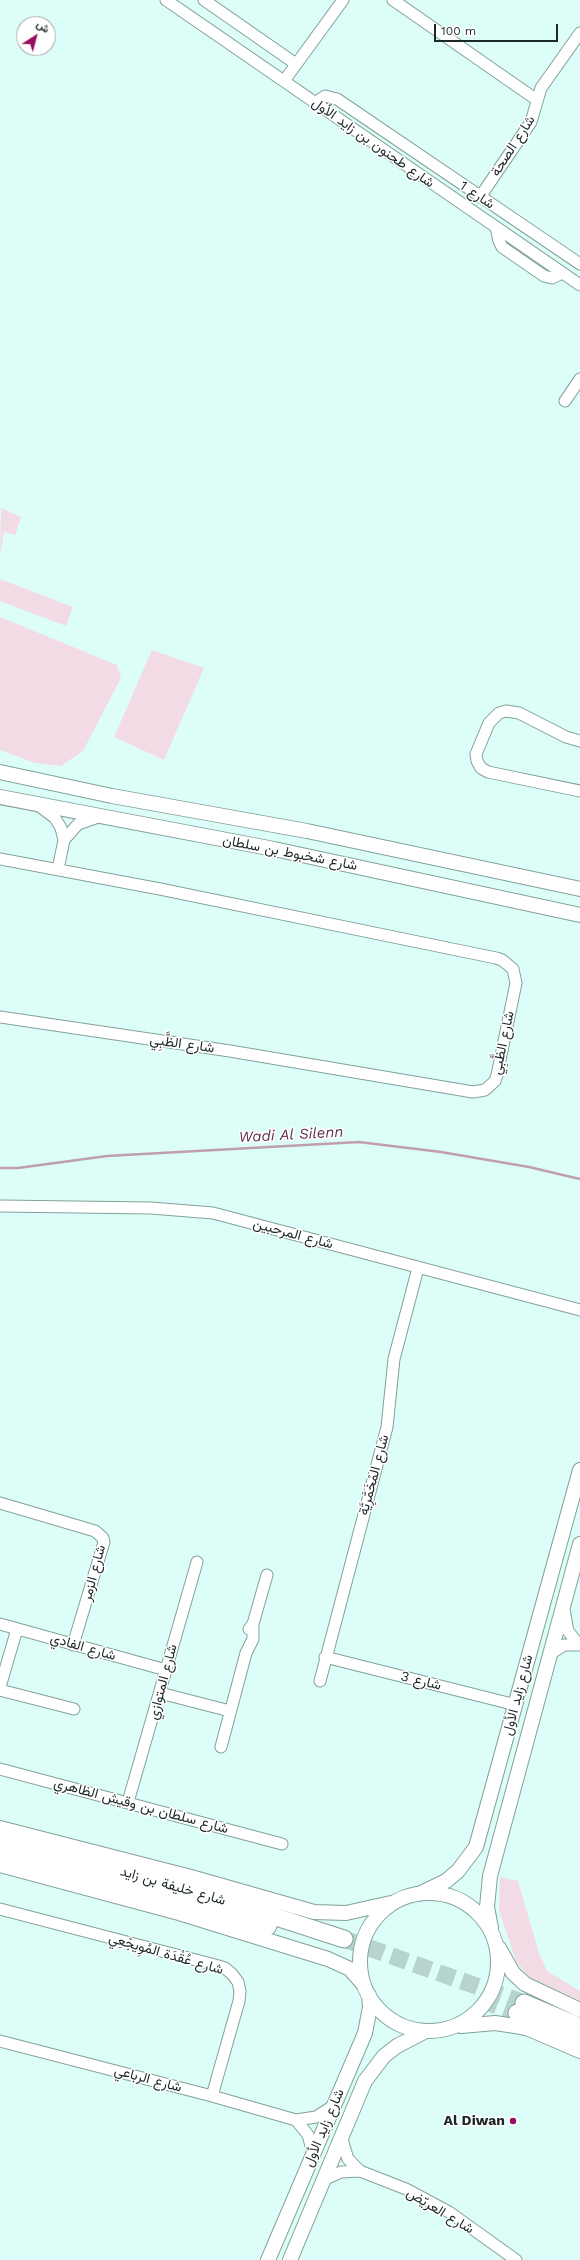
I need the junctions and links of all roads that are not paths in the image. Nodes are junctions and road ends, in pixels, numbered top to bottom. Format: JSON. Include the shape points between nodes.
{"nodes":[{"id":1,"x":166,"y":0,"type":"edge"},
{"id":2,"x":204,"y":0,"type":"edge"},
{"id":3,"x":343,"y":0,"type":"edge"},
{"id":4,"x":393,"y":0,"type":"edge"},
{"id":5,"x":580,"y":33,"type":"edge"},
{"id":6,"x":296,"y":64,"type":"junction"},
{"id":7,"x":284,"y":81,"type":"junction"},
{"id":8,"x":537,"y":100,"type":"junction"},
{"id":9,"x":315,"y":103,"type":"junction"},
{"id":10,"x":480,"y":197,"type":"junction"},
{"id":11,"x":580,"y":264,"type":"edge"},
{"id":12,"x":580,"y":285,"type":"edge"},
{"id":13,"x":580,"y":379,"type":"edge"},
{"id":14,"x":565,"y":401,"type":"dead end"},
{"id":15,"x":580,"y":742,"type":"edge"},
{"id":16,"x":0,"y":772,"type":"edge"},
{"id":17,"x":580,"y":791,"type":"edge"},
{"id":18,"x":0,"y":797,"type":"edge"},
{"id":19,"x":38,"y":805,"type":"junction"},
{"id":20,"x":98,"y":817,"type":"junction"},
{"id":21,"x":64,"y":840,"type":"junction"},
{"id":22,"x":0,"y":859,"type":"edge"},
{"id":23,"x":58,"y":869,"type":"junction"},
{"id":24,"x":580,"y":889,"type":"edge"},
{"id":25,"x":580,"y":905,"type":"edge"},
{"id":26,"x":544,"y":906,"type":"junction"},
{"id":27,"x":580,"y":915,"type":"edge"},
{"id":28,"x":580,"y":922,"type":"edge"},
{"id":29,"x":0,"y":1017,"type":"edge"},
{"id":30,"x":0,"y":1206,"type":"edge"},
{"id":31,"x":418,"y":1268,"type":"junction"},
{"id":32,"x":580,"y":1310,"type":"edge"},
{"id":33,"x":580,"y":1470,"type":"edge"},
{"id":34,"x":0,"y":1503,"type":"edge"},
{"id":35,"x":580,"y":1544,"type":"edge"},
{"id":36,"x":197,"y":1562,"type":"dead end"},
{"id":37,"x":267,"y":1575,"type":"dead end"},
{"id":38,"x":564,"y":1604,"type":"junction"},
{"id":39,"x":0,"y":1624,"type":"edge"},
{"id":40,"x":17,"y":1629,"type":"junction"},
{"id":41,"x":73,"y":1645,"type":"junction"},
{"id":42,"x":579,"y":1645,"type":"edge"},
{"id":43,"x":550,"y":1654,"type":"junction"},
{"id":44,"x":325,"y":1657,"type":"junction"},
{"id":45,"x":166,"y":1670,"type":"junction"},
{"id":46,"x":320,"y":1680,"type":"dead end"},
{"id":47,"x":0,"y":1687,"type":"edge"},
{"id":48,"x":0,"y":1690,"type":"edge"},
{"id":49,"x":160,"y":1692,"type":"junction"},
{"id":50,"x":516,"y":1705,"type":"junction"},
{"id":51,"x":74,"y":1709,"type":"dead end"},
{"id":52,"x":230,"y":1711,"type":"junction"},
{"id":53,"x":221,"y":1747,"type":"dead end"},
{"id":54,"x":0,"y":1769,"type":"edge"},
{"id":55,"x":128,"y":1802,"type":"junction"},
{"id":56,"x":0,"y":1828,"type":"edge"},
{"id":57,"x":0,"y":1839,"type":"edge"},
{"id":58,"x":282,"y":1844,"type":"dead end"},
{"id":59,"x":0,"y":1853,"type":"edge"},
{"id":60,"x":0,"y":1865,"type":"edge"},
{"id":61,"x":419,"y":1894,"type":"junction"},
{"id":62,"x":395,"y":1902,"type":"junction"},
{"id":63,"x":0,"y":1909,"type":"edge"},
{"id":64,"x":494,"y":1938,"type":"junction"},
{"id":65,"x":367,"y":1991,"type":"junction"},
{"id":66,"x":580,"y":2010,"type":"edge"},
{"id":67,"x":455,"y":2026,"type":"junction"},
{"id":68,"x":580,"y":2027,"type":"edge"},
{"id":69,"x":426,"y":2031,"type":"junction"},
{"id":70,"x":580,"y":2039,"type":"edge"},
{"id":71,"x":0,"y":2041,"type":"edge"},
{"id":72,"x":580,"y":2051,"type":"edge"},
{"id":73,"x":212,"y":2096,"type":"junction"},
{"id":74,"x":333,"y":2106,"type":"junction"},
{"id":75,"x":296,"y":2120,"type":"junction"},
{"id":76,"x":342,"y":2135,"type":"junction"},
{"id":77,"x":313,"y":2153,"type":"junction"},
{"id":78,"x":360,"y":2171,"type":"junction"},
{"id":79,"x":324,"y":2180,"type":"junction"},
{"id":80,"x":268,"y":2260,"type":"edge"},
{"id":81,"x":290,"y":2260,"type":"edge"},
{"id":82,"x":516,"y":2260,"type":"edge"}],
"edges":[{"from":1,"to":7,"type":"street","name":"شارع طحنون بن زايد الأول"},
{"from":2,"to":6,"type":"street"},
{"from":3,"to":6,"type":"street"},
{"from":4,"to":8,"type":"street"},
{"from":5,"to":8,"type":"street","name":"شارع الصحة","via":[[541,88]]},
{"from":6,"to":7,"type":"street"},
{"from":7,"to":9,"type":"street","name":"شارع طحنون بن زايد الأول"},
{"from":8,"to":10,"type":"street","name":"شارع الصحة","via":[[531,122]]},
{"from":9,"to":10,"type":"street","name":"شارع 1","via":[[325,96],[337,98]]},
{"from":9,"to":12,"type":"street","name":"شارع طحنون بن زايد الأول"},
{"from":10,"to":11,"type":"street","name":"شارع 1"},
{"from":13,"to":14,"type":"street"},
{"from":15,"to":17,"type":"street","via":[[566,738],[519,713],[506,711],[499,713],[489,723],[476,754],[481,768],[488,772]]},
{"from":16,"to":24,"type":"main road","name":"شارع شخبوط بن سلطان","via":[[112,796],[300,830]]},
{"from":18,"to":19,"type":"main road","name":"شارع شخبوط بن سلطان"},
{"from":19,"to":20,"type":"main road","name":"شارع شخبوط بن سلطان"},
{"from":19,"to":21,"type":"street","via":[[55,818]]},
{"from":20,"to":21,"type":"street","via":[[78,824]]},
{"from":20,"to":26,"type":"main road","name":"شارع شخبوط بن سلطان","via":[[274,849]]},
{"from":21,"to":23,"type":"street"},
{"from":22,"to":23,"type":"street","name":"شارع الظَّبِي"},
{"from":23,"to":29,"type":"street","name":"شارع الظَّبِي","via":[[502,960],[513,969],[516,983],[495,1081],[485,1090],[473,1092],[230,1051]]},
{"from":25,"to":26,"type":"main road"},
{"from":26,"to":27,"type":"main road","name":"شارع شخبوط بن سلطان"},
{"from":26,"to":28,"type":"main road"},
{"from":30,"to":31,"type":"street","name":"شارع المرحبين","via":[[199,1211]]},
{"from":31,"to":32,"type":"street","name":"شارع المرحبين"},
{"from":31,"to":44,"type":"street","name":"شارع المْخَمَّرِيَّة","via":[[394,1359],[387,1427]]},
{"from":33,"to":50,"type":"main road","name":"شارع زايد الأول"},
{"from":34,"to":41,"type":"street","name":"شارع الزمر","via":[[95,1531],[103,1538],[104,1542]]},
{"from":35,"to":38,"type":"main road","name":"شارع زايد الأول"},
{"from":36,"to":45,"type":"street","name":"شارع المتوازي"},
{"from":37,"to":52,"type":"street","via":[[253,1624],[246,1638],[246,1653]]},
{"from":38,"to":42,"type":"street","via":[[565,1622],[572,1638]]},
{"from":38,"to":43,"type":"main road","name":"شارع زايد الأول"},
{"from":39,"to":40,"type":"street","name":"شارع الفادي"},
{"from":40,"to":41,"type":"street","name":"شارع الفادي"},
{"from":40,"to":47,"type":"street"},
{"from":41,"to":45,"type":"street","name":"شارع الفادي"},
{"from":42,"to":43,"type":"street","via":[[564,1645]]},
{"from":43,"to":64,"type":"main road","name":"شارع زايد الأول","via":[[490,1876],[487,1907]]},
{"from":44,"to":46,"type":"street","name":"شارع المْخَمَّرِيَّة"},
{"from":44,"to":50,"type":"street","name":"شارع 3"},
{"from":45,"to":49,"type":"street","name":"شارع المتوازي"},
{"from":48,"to":51,"type":"street"},
{"from":49,"to":52,"type":"street"},
{"from":49,"to":55,"type":"street","name":"شارع المتوازي"},
{"from":50,"to":61,"type":"main road","name":"شارع زايد الأول","via":[[476,1847],[463,1865],[446,1881]]},
{"from":52,"to":53,"type":"street"},
{"from":54,"to":55,"type":"street","name":"شارع سلطان بن وقيش الظاهري"},
{"from":55,"to":58,"type":"street","name":"شارع سلطان بن وقيش الظاهري"},
{"from":56,"to":62,"type":"main road","via":[[191,1877],[314,1912],[346,1913]]},
{"from":57,"to":59,"type":"highway","name":"شارع خليفة بن زايد","via":[[236,1904],[342,1944]]},
{"from":60,"to":65,"type":"main road","via":[[179,1913],[328,1959],[350,1970]]},
{"from":61,"to":62,"type":"main road"},
{"from":61,"to":64,"type":"main road","via":[[437,1894],[462,1902],[477,1912]]},
{"from":62,"to":65,"type":"main road","via":[[375,1920],[364,1940],[360,1962]]},
{"from":63,"to":73,"type":"street","name":"شارع عُقْدَة المُوِيجْعِي","via":[[215,1965],[225,1968],[232,1974],[238,1982],[240,1991]]},
{"from":64,"to":66,"type":"main road","via":[[508,1966],[525,1984]]},
{"from":64,"to":67,"type":"main road","via":[[498,1973],[490,1995],[475,2014]]},
{"from":65,"to":69,"type":"main road","via":[[376,2006],[392,2020],[412,2029]]},
{"from":65,"to":74,"type":"main road","name":"شارع زايد الأول","via":[[370,2007],[365,2033]]},
{"from":67,"to":69,"type":"main road","via":[[438,2031]]},
{"from":67,"to":72,"type":"main road","via":[[485,2023],[515,2026],[529,2029]]},
{"from":68,"to":70,"type":"highway","via":[[520,2008]]},
{"from":69,"to":76,"type":"main road","name":"شارع زايد الأول","via":[[397,2046],[373,2068],[357,2097]]},
{"from":71,"to":73,"type":"street","name":"شارع الرباعي"},
{"from":73,"to":75,"type":"street","name":"شارع الرباعي"},
{"from":74,"to":75,"type":"street","name":"شارع الرباعي","via":[[316,2118]]},
{"from":74,"to":77,"type":"main road","name":"شارع زايد الأول"},
{"from":75,"to":77,"type":"street","via":[[308,2135]]},
{"from":76,"to":78,"type":"street","name":"شارع العريّض","via":[[348,2159]]},
{"from":76,"to":79,"type":"main road","name":"شارع زايد الأول"},
{"from":77,"to":80,"type":"main road","name":"شارع زايد الأول"},
{"from":78,"to":79,"type":"street","name":"شارع العريّض","via":[[341,2172]]},
{"from":78,"to":82,"type":"street","name":"شارع العريّض","via":[[427,2200]]},
{"from":79,"to":81,"type":"main road","name":"شارع زايد الأول"}]}
